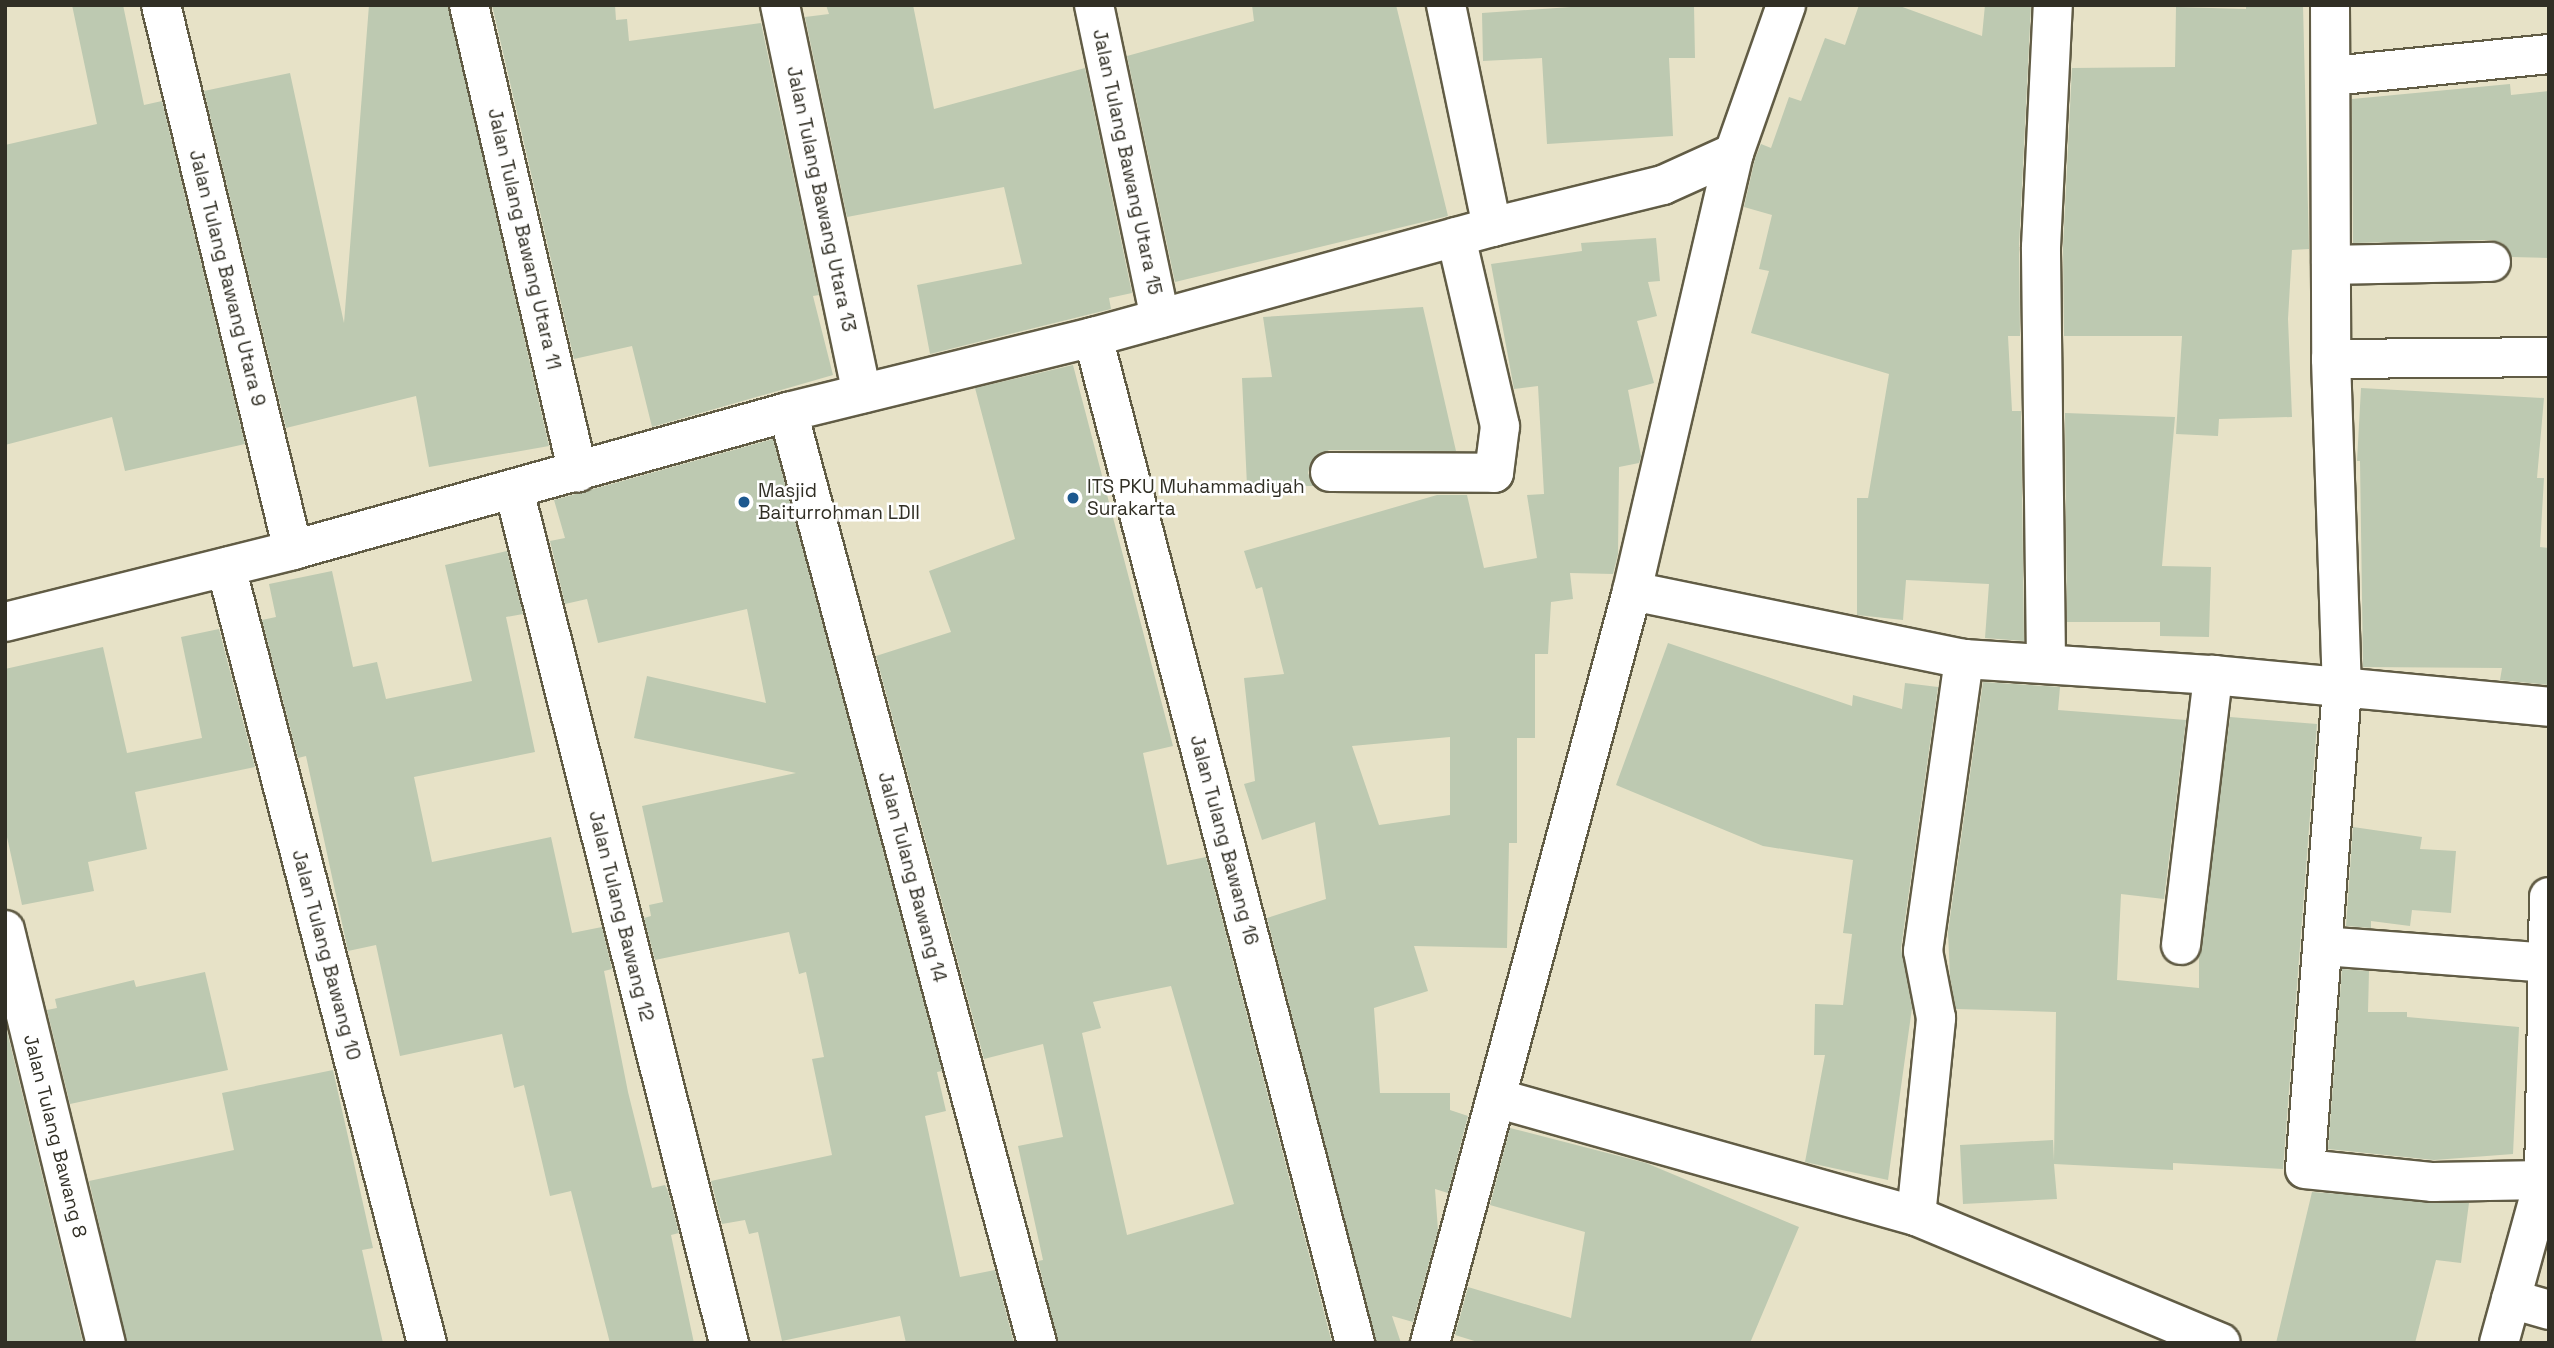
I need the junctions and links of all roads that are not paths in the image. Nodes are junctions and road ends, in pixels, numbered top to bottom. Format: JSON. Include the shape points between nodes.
{"nodes":[{"id":1,"x":161,"y":5,"type":"edge"},
{"id":2,"x":469,"y":5,"type":"edge"},
{"id":3,"x":780,"y":5,"type":"edge"},
{"id":4,"x":1094,"y":5,"type":"edge"},
{"id":5,"x":1446,"y":5,"type":"edge"},
{"id":6,"x":1786,"y":5,"type":"edge"},
{"id":7,"x":2053,"y":5,"type":"edge"},
{"id":8,"x":2330,"y":5,"type":"edge"},
{"id":9,"x":2549,"y":54,"type":"edge"},
{"id":10,"x":2332,"y":76,"type":"junction"},
{"id":11,"x":1734,"y":153,"type":"junction"},
{"id":12,"x":1492,"y":227,"type":"junction"},
{"id":13,"x":1456,"y":237,"type":"junction"},
{"id":14,"x":2491,"y":262,"type":"dead end"},
{"id":15,"x":2331,"y":265,"type":"junction"},
{"id":16,"x":1160,"y":318,"type":"junction"},
{"id":17,"x":1093,"y":337,"type":"junction"},
{"id":18,"x":2549,"y":357,"type":"edge"},
{"id":19,"x":2331,"y":359,"type":"junction"},
{"id":20,"x":862,"y":393,"type":"junction"},
{"id":21,"x":788,"y":412,"type":"junction"},
{"id":22,"x":578,"y":472,"type":"junction"},
{"id":23,"x":1330,"y":472,"type":"dead end"},
{"id":24,"x":514,"y":490,"type":"junction"},
{"id":25,"x":293,"y":550,"type":"junction"},
{"id":26,"x":226,"y":567,"type":"junction"},
{"id":27,"x":1632,"y":591,"type":"junction"},
{"id":28,"x":5,"y":622,"type":"edge"},
{"id":29,"x":1964,"y":659,"type":"junction"},
{"id":30,"x":2046,"y":662,"type":"junction"},
{"id":31,"x":2213,"y":675,"type":"junction"},
{"id":32,"x":2342,"y":689,"type":"junction"},
{"id":33,"x":2549,"y":706,"type":"edge"},
{"id":34,"x":2549,"y":897,"type":"edge"},
{"id":35,"x":5,"y":930,"type":"edge"},
{"id":36,"x":2182,"y":945,"type":"dead end"},
{"id":37,"x":2323,"y":946,"type":"junction"},
{"id":38,"x":2547,"y":962,"type":"junction"},
{"id":39,"x":1496,"y":1098,"type":"junction"},
{"id":40,"x":2544,"y":1180,"type":"junction"},
{"id":41,"x":1916,"y":1216,"type":"junction"},
{"id":42,"x":2511,"y":1299,"type":"junction"},
{"id":43,"x":2549,"y":1310,"type":"edge"},
{"id":44,"x":106,"y":1343,"type":"edge"},
{"id":45,"x":427,"y":1343,"type":"edge"},
{"id":46,"x":729,"y":1343,"type":"edge"},
{"id":47,"x":1037,"y":1343,"type":"edge"},
{"id":48,"x":1355,"y":1343,"type":"edge"},
{"id":49,"x":1430,"y":1343,"type":"edge"},
{"id":50,"x":2221,"y":1343,"type":"edge"},
{"id":51,"x":2499,"y":1343,"type":"edge"}],
"edges":[{"from":1,"to":25,"type":"street","name":"Jalan Tulang Bawang Utara 9"},
{"from":2,"to":22,"type":"street","name":"Jalan Tulang Bawang Utara 11"},
{"from":3,"to":20,"type":"street","name":"Jalan Tulang Bawang Utara 13"},
{"from":4,"to":16,"type":"street","name":"Jalan Tulang Bawang Utara 15"},
{"from":5,"to":12,"type":"street"},
{"from":6,"to":11,"type":"street"},
{"from":7,"to":30,"type":"street","via":[[2041,247]]},
{"from":8,"to":10,"type":"street"},
{"from":9,"to":10,"type":"street"},
{"from":10,"to":15,"type":"street"},
{"from":11,"to":12,"type":"street","via":[[1663,185]]},
{"from":11,"to":27,"type":"street"},
{"from":12,"to":13,"type":"street"},
{"from":13,"to":16,"type":"street"},
{"from":13,"to":23,"type":"street","via":[[1509,471],[1454,476]]},
{"from":14,"to":15,"type":"street"},
{"from":15,"to":19,"type":"street"},
{"from":16,"to":17,"type":"street"},
{"from":17,"to":20,"type":"street"},
{"from":17,"to":48,"type":"street","name":"Jalan Tulang Bawang 16"},
{"from":18,"to":19,"type":"street"},
{"from":19,"to":32,"type":"street"},
{"from":20,"to":21,"type":"street"},
{"from":21,"to":22,"type":"street"},
{"from":21,"to":47,"type":"street","name":"Jalan Tulang Bawang 14"},
{"from":22,"to":24,"type":"street"},
{"from":24,"to":25,"type":"street"},
{"from":24,"to":46,"type":"street","name":"Jalan Tulang Bawang 12"},
{"from":25,"to":26,"type":"street"},
{"from":26,"to":28,"type":"street"},
{"from":26,"to":45,"type":"street","name":"Jalan Tulang Bawang 10"},
{"from":27,"to":29,"type":"street"},
{"from":27,"to":39,"type":"street"},
{"from":29,"to":30,"type":"street"},
{"from":29,"to":41,"type":"street","via":[[1923,951],[1936,1018]]},
{"from":30,"to":31,"type":"street"},
{"from":31,"to":32,"type":"street"},
{"from":31,"to":36,"type":"street"},
{"from":32,"to":33,"type":"street"},
{"from":32,"to":37,"type":"street"},
{"from":34,"to":38,"type":"street"},
{"from":35,"to":44,"type":"street","name":"Jalan Tulang Bawang 8"},
{"from":37,"to":38,"type":"street"},
{"from":37,"to":40,"type":"street","via":[[2305,1169],[2433,1182]]},
{"from":38,"to":40,"type":"street"},
{"from":39,"to":41,"type":"street"},
{"from":39,"to":49,"type":"street"},
{"from":40,"to":42,"type":"street"},
{"from":41,"to":50,"type":"street"},
{"from":42,"to":43,"type":"street"},
{"from":42,"to":51,"type":"street"}]}
